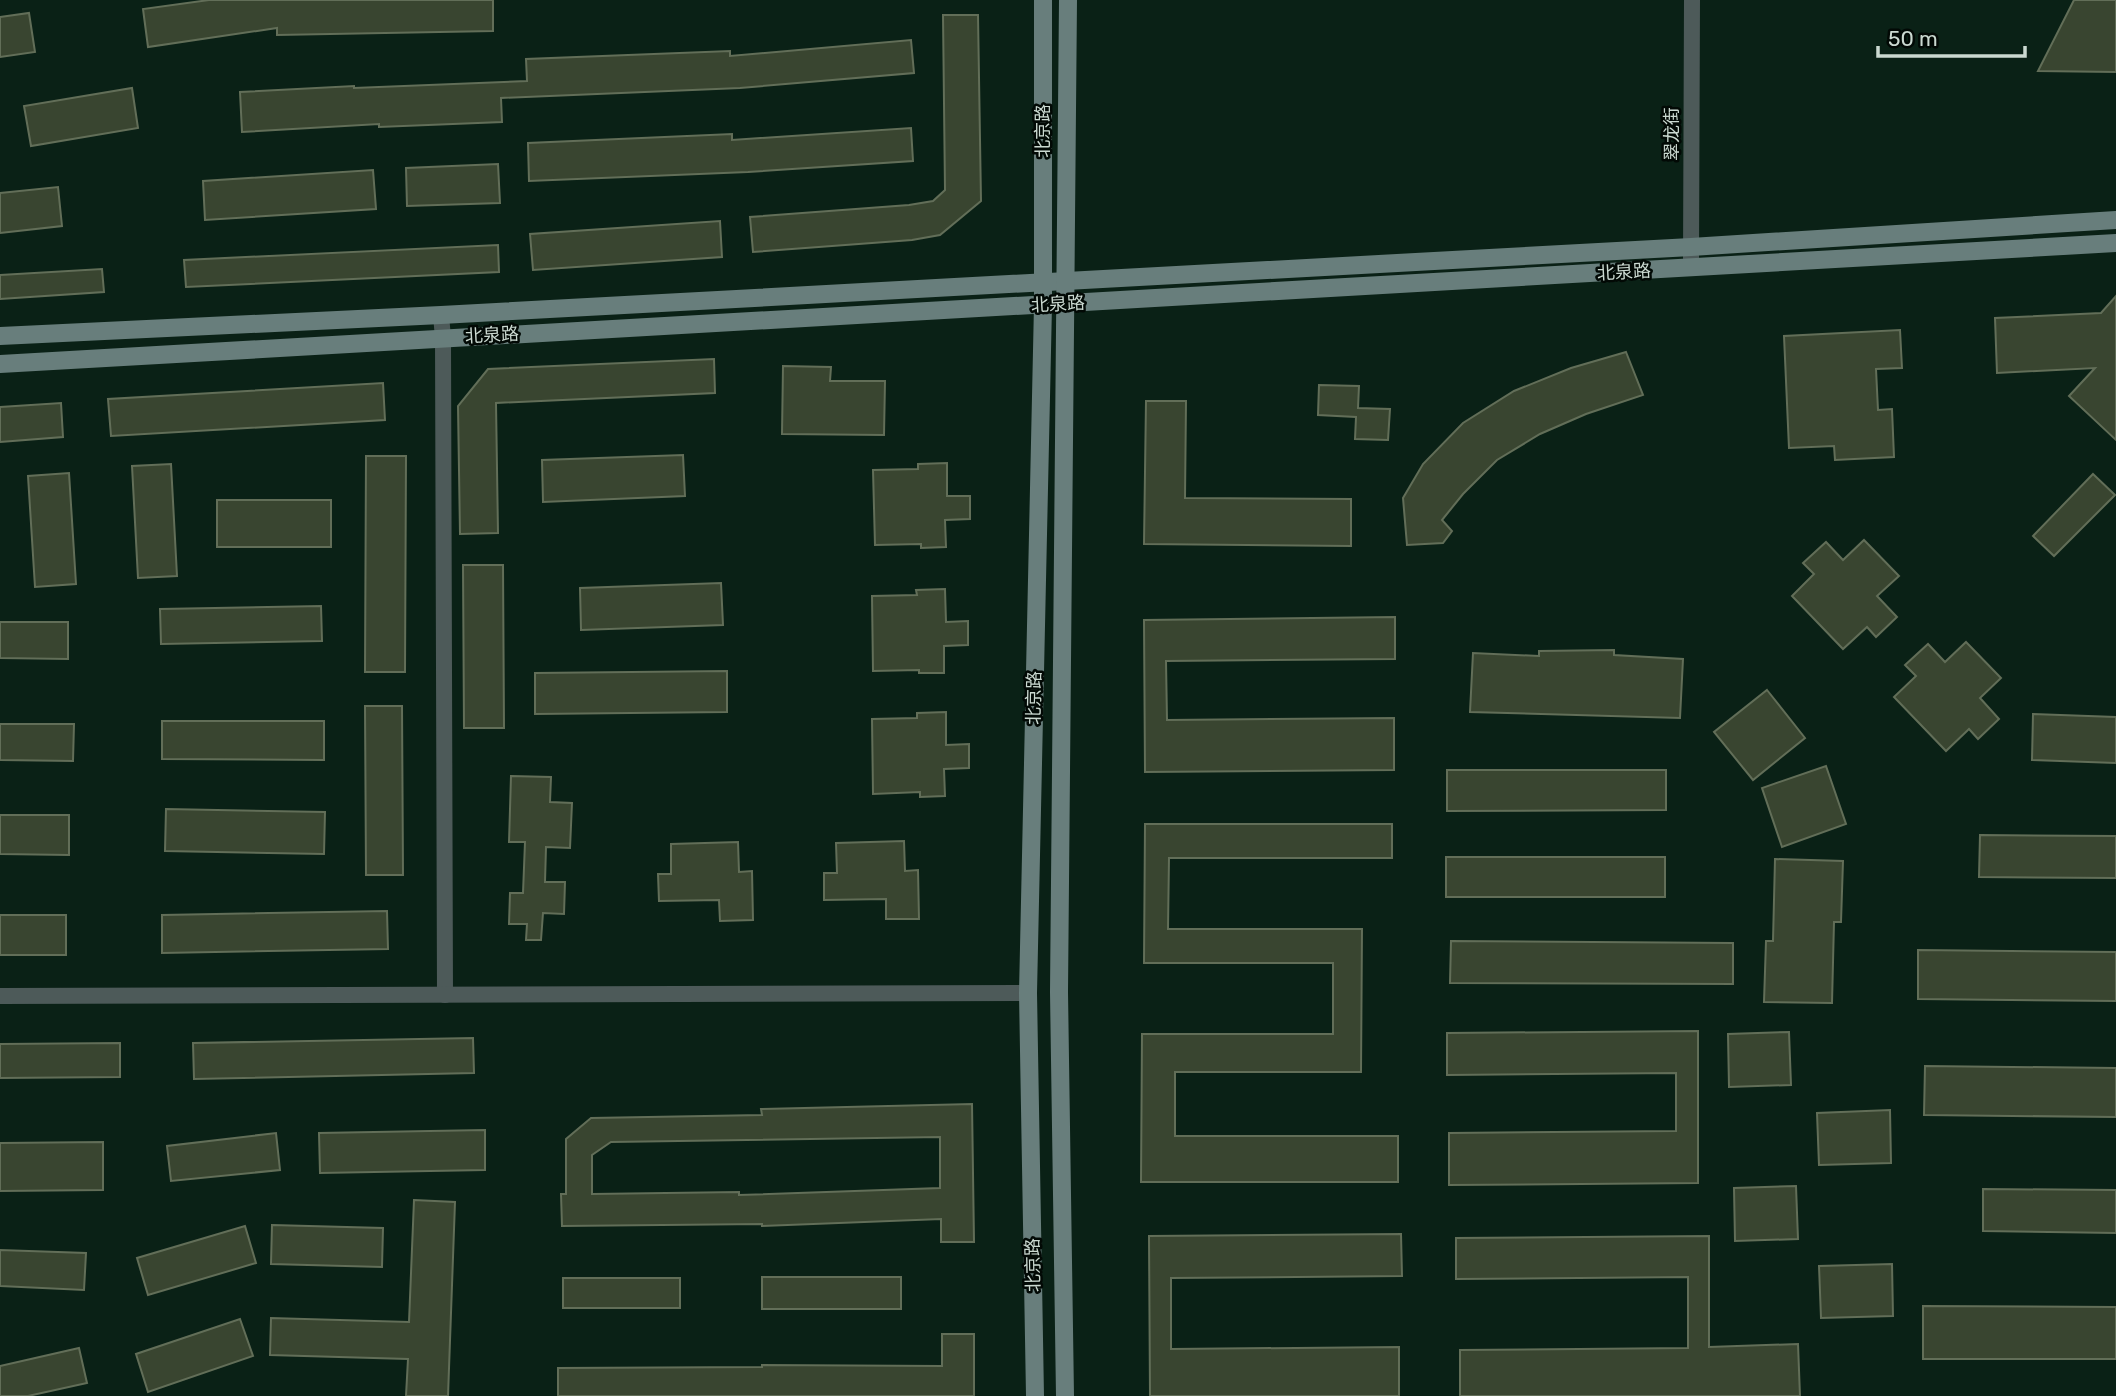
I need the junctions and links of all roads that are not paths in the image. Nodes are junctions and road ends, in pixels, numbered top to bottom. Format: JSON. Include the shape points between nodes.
{"nodes":[{"id":1,"x":1043,"y":0,"type":"edge"},
{"id":2,"x":1068,"y":0,"type":"edge"},
{"id":3,"x":1692,"y":0,"type":"edge"},
{"id":4,"x":2116,"y":220,"type":"edge"},
{"id":5,"x":2116,"y":243,"type":"edge"},
{"id":6,"x":1691,"y":247,"type":"junction"},
{"id":7,"x":1691,"y":268,"type":"junction"},
{"id":8,"x":1067,"y":280,"type":"junction"},
{"id":9,"x":1042,"y":281,"type":"junction"},
{"id":10,"x":1042,"y":304,"type":"junction"},
{"id":11,"x":1066,"y":304,"type":"junction"},
{"id":12,"x":441,"y":315,"type":"junction"},
{"id":13,"x":0,"y":336,"type":"edge"},
{"id":14,"x":443,"y":338,"type":"junction"},
{"id":15,"x":0,"y":364,"type":"edge"},
{"id":16,"x":1028,"y":993,"type":"junction"},
{"id":17,"x":445,"y":995,"type":"junction"},
{"id":18,"x":0,"y":996,"type":"edge"},
{"id":19,"x":1035,"y":1396,"type":"edge"},
{"id":20,"x":1065,"y":1396,"type":"edge"}],
"edges":[{"from":1,"to":9,"type":"main road","name":"北京路"},
{"from":2,"to":8,"type":"main road","name":"北京路"},
{"from":3,"to":6,"type":"street","name":"翠龙街"},
{"from":4,"to":6,"type":"main road","name":"北泉路"},
{"from":5,"to":7,"type":"main road","name":"北泉路"},
{"from":6,"to":7,"type":"street","name":"翠龙街"},
{"from":6,"to":8,"type":"main road","name":"北泉路"},
{"from":7,"to":11,"type":"main road","name":"北泉路"},
{"from":8,"to":9,"type":"main road","name":"北泉路"},
{"from":8,"to":11,"type":"main road","name":"北京路"},
{"from":9,"to":10,"type":"main road","name":"北京路"},
{"from":9,"to":12,"type":"main road","name":"北泉路"},
{"from":10,"to":11,"type":"main road","name":"北泉路"},
{"from":10,"to":14,"type":"main road","name":"北泉路"},
{"from":10,"to":16,"type":"main road","name":"北京路"},
{"from":11,"to":20,"type":"main road","name":"北京路","via":[[1059,992]]},
{"from":12,"to":13,"type":"main road","name":"北泉路"},
{"from":12,"to":14,"type":"street"},
{"from":14,"to":15,"type":"main road","name":"北泉路"},
{"from":14,"to":17,"type":"street"},
{"from":16,"to":17,"type":"street"},
{"from":16,"to":19,"type":"main road","name":"北京路"},
{"from":17,"to":18,"type":"street"}]}
